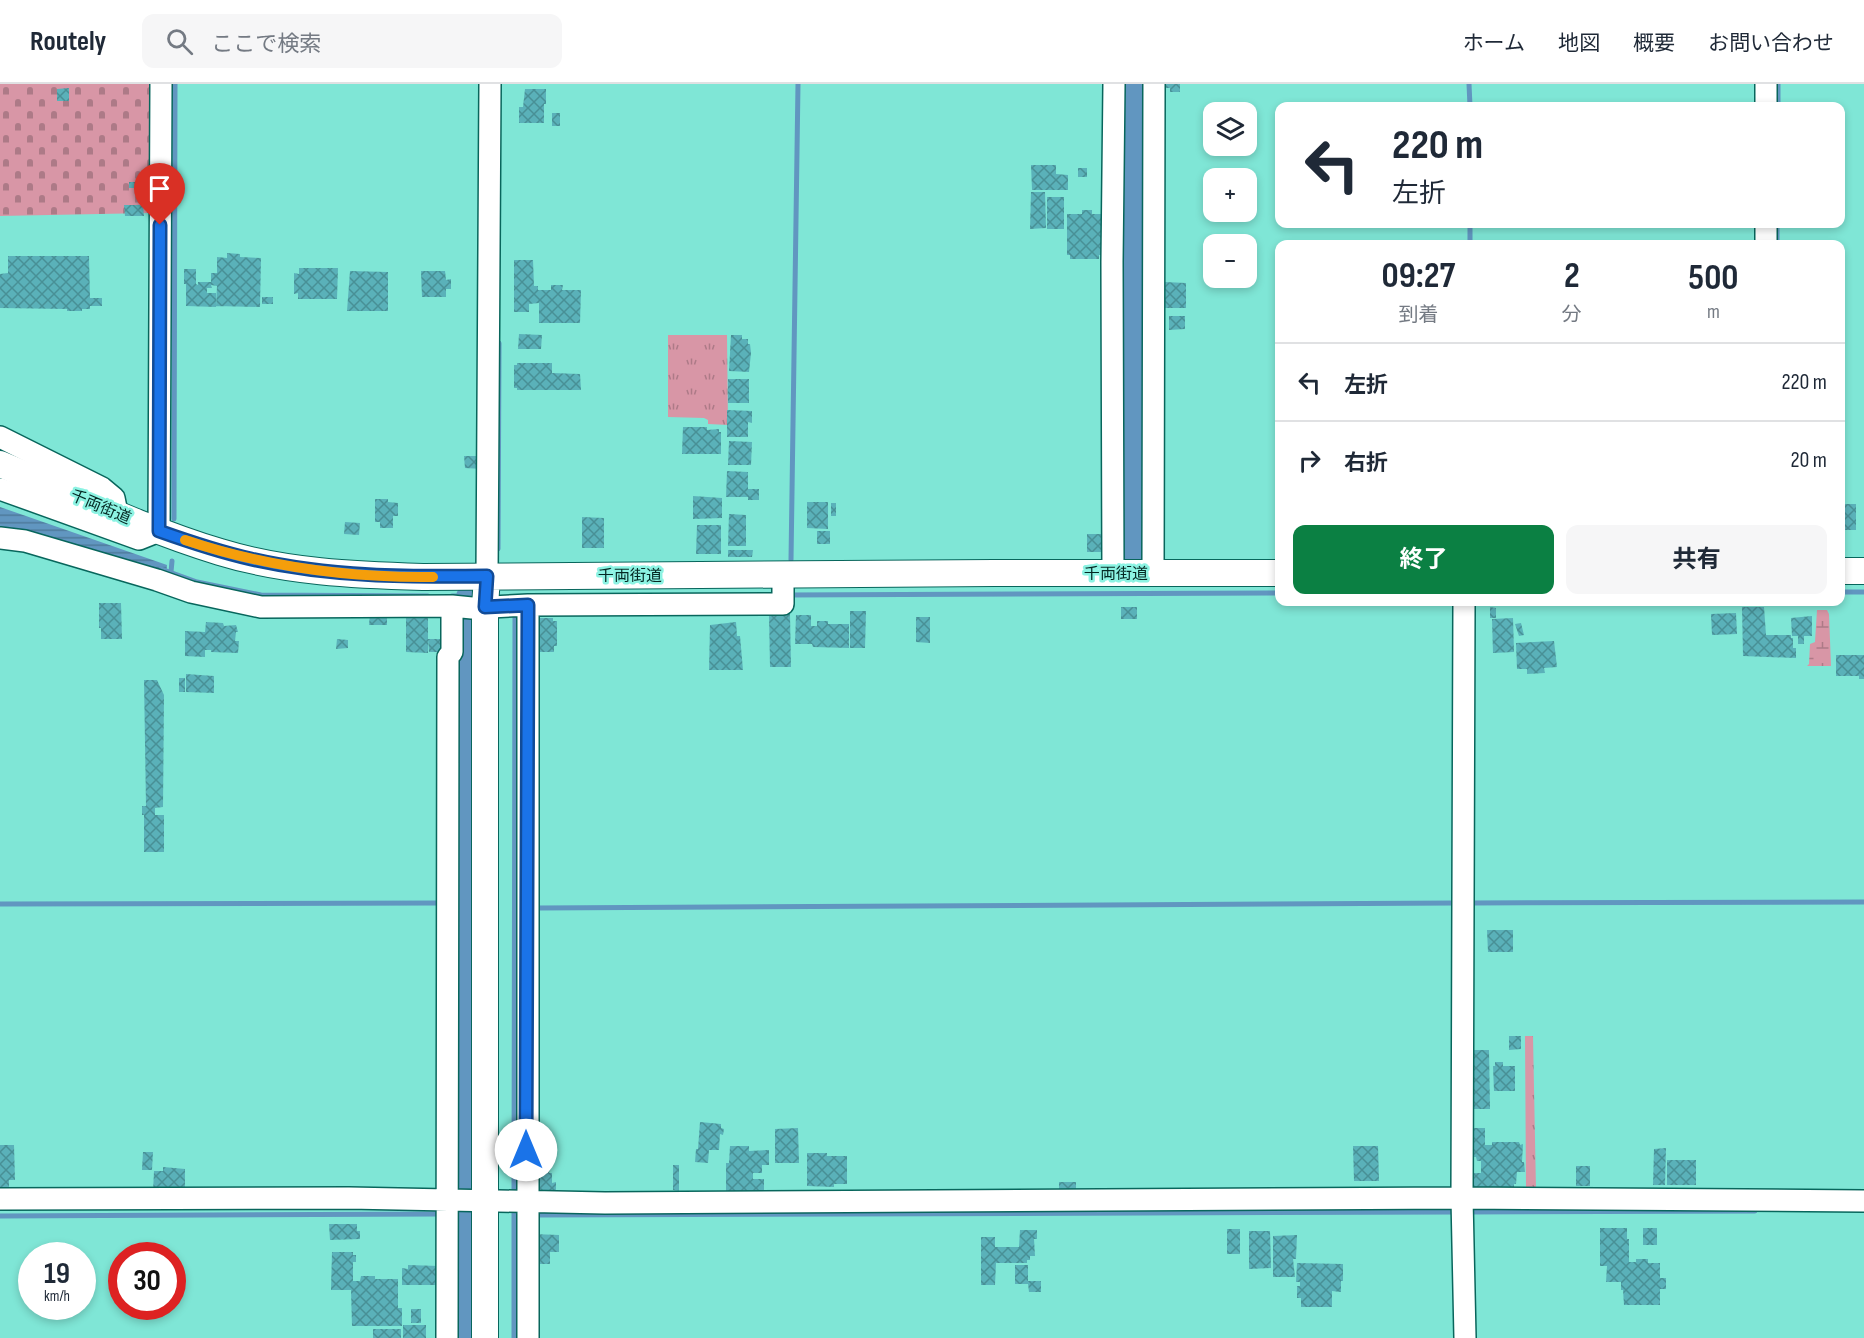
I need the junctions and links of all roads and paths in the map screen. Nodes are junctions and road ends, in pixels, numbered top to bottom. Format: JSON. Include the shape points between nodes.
{"nodes":[{"id":1,"x":161,"y":84,"type":"edge"},
{"id":2,"x":490,"y":84,"type":"edge"},
{"id":3,"x":1114,"y":84,"type":"edge"},
{"id":4,"x":1154,"y":84,"type":"edge"},
{"id":5,"x":1766,"y":84,"type":"edge"},
{"id":6,"x":1766,"y":102,"type":"edge"},
{"id":7,"x":0,"y":437,"type":"edge"},
{"id":8,"x":0,"y":464,"type":"edge"},
{"id":9,"x":0,"y":489,"type":"edge"},
{"id":10,"x":117,"y":513,"type":"junction"},
{"id":11,"x":159,"y":531,"type":"junction"},
{"id":12,"x":0,"y":538,"type":"edge"},
{"id":13,"x":1864,"y":571,"type":"edge"},
{"id":14,"x":1845,"y":572,"type":"edge"},
{"id":15,"x":1153,"y":573,"type":"junction"},
{"id":16,"x":1275,"y":573,"type":"edge"},
{"id":17,"x":1113,"y":574,"type":"junction"},
{"id":18,"x":487,"y":576,"type":"junction"},
{"id":19,"x":783,"y":588,"type":"junction"},
{"id":20,"x":528,"y":605,"type":"junction"},
{"id":21,"x":1464,"y":606,"type":"edge"},
{"id":22,"x":467,"y":607,"type":"junction"},
{"id":23,"x":0,"y":1199,"type":"edge"},
{"id":24,"x":1864,"y":1201,"type":"edge"},
{"id":25,"x":497,"y":1204,"type":"junction"},
{"id":26,"x":1462,"y":1208,"type":"junction"},
{"id":27,"x":447,"y":1338,"type":"edge"},
{"id":28,"x":485,"y":1338,"type":"edge"},
{"id":29,"x":528,"y":1338,"type":"edge"},
{"id":30,"x":1466,"y":1338,"type":"edge"}],
"edges":[{"from":1,"to":11,"type":"street"},
{"from":2,"to":18,"type":"street"},
{"from":3,"to":17,"type":"street"},
{"from":4,"to":15,"type":"street"},
{"from":5,"to":6,"type":"street"},
{"from":7,"to":10,"type":"street","via":[[102,489],[114,498]]},
{"from":8,"to":10,"type":"street","name":"千両街道"},
{"from":9,"to":11,"type":"street","via":[[139,539]]},
{"from":10,"to":11,"type":"street","name":"千両街道"},
{"from":11,"to":18,"type":"street","name":"千両街道","via":[[221,552],[283,566],[363,575]]},
{"from":12,"to":22,"type":"street","via":[[191,592],[261,607]]},
{"from":13,"to":14,"type":"street"},
{"from":15,"to":16,"type":"street","name":"千両街道"},
{"from":15,"to":17,"type":"street","name":"千両街道"},
{"from":17,"to":19,"type":"street","name":"千両街道"},
{"from":18,"to":19,"type":"street","name":"千両街道"},
{"from":18,"to":22,"type":"street"},
{"from":19,"to":20,"type":"street","via":[[783,604]]},
{"from":20,"to":22,"type":"street"},
{"from":20,"to":25,"type":"street"},
{"from":21,"to":26,"type":"street"},
{"from":22,"to":25,"type":"street"},
{"from":22,"to":25,"type":"street","via":[[448,657]]},
{"from":23,"to":25,"type":"street","via":[[349,1198]]},
{"from":24,"to":26,"type":"street"},
{"from":25,"to":26,"type":"street"},
{"from":25,"to":27,"type":"street"},
{"from":25,"to":28,"type":"street"},
{"from":25,"to":29,"type":"street"},
{"from":26,"to":30,"type":"street"}]}
